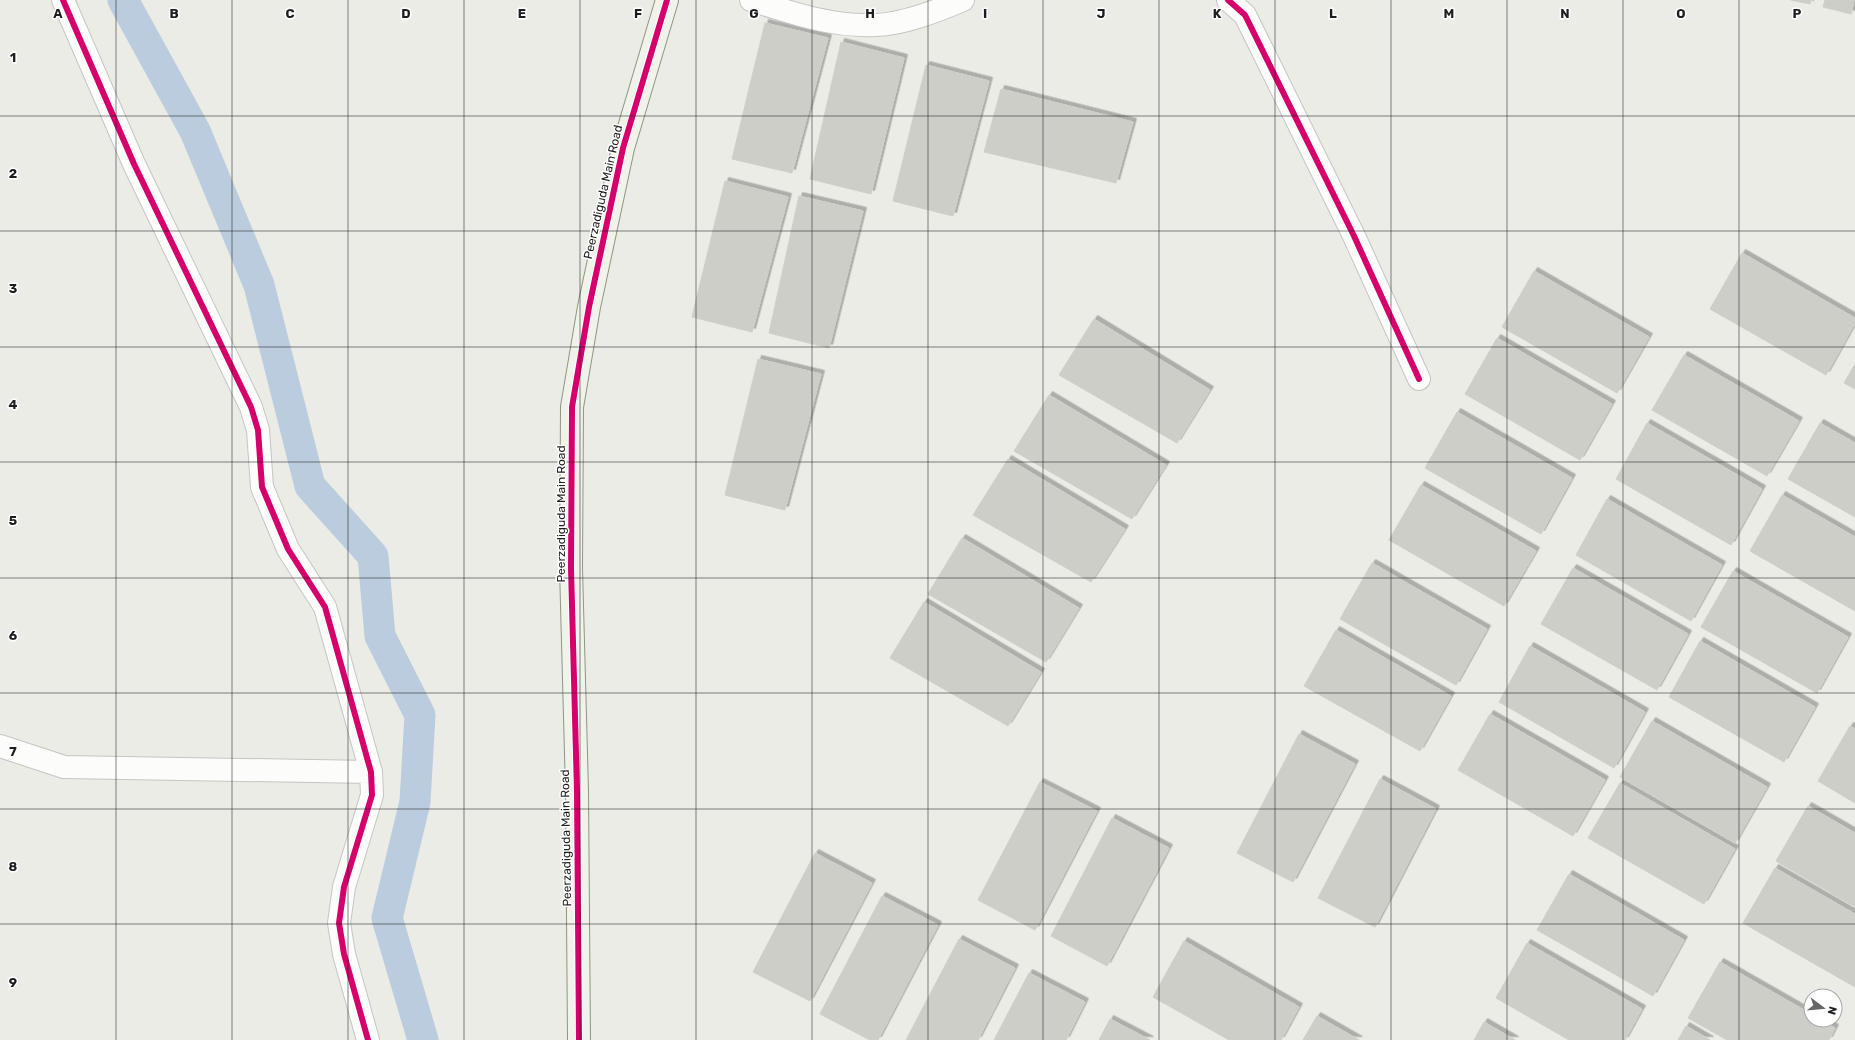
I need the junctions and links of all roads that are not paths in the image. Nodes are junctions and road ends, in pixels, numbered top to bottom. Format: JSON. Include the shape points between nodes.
{"nodes":[{"id":1,"x":63,"y":0,"type":"edge"},
{"id":2,"x":667,"y":0,"type":"edge"},
{"id":3,"x":751,"y":0,"type":"edge"},
{"id":4,"x":963,"y":0,"type":"edge"},
{"id":5,"x":1228,"y":0,"type":"edge"},
{"id":6,"x":1419,"y":379,"type":"dead end"},
{"id":7,"x":0,"y":746,"type":"edge"},
{"id":8,"x":371,"y":772,"type":"junction"},
{"id":9,"x":368,"y":1040,"type":"edge"},
{"id":10,"x":579,"y":1040,"type":"edge"}],
"edges":[{"from":1,"to":8,"type":"street","via":[[134,164],[251,407],[258,430],[262,487],[288,549],[325,607]]},
{"from":2,"to":10,"type":"street","name":"Peerzadiguda Main Road","via":[[622,148],[589,307],[572,407],[571,560],[577,791]]},
{"from":3,"to":4,"type":"street","via":[[830,23],[876,25],[923,16]]},
{"from":5,"to":6,"type":"street","via":[[1245,15],[1360,250]]},
{"from":7,"to":8,"type":"street","via":[[64,767]]},
{"from":8,"to":9,"type":"street","via":[[372,795],[344,887],[339,923],[344,954]]}]}
